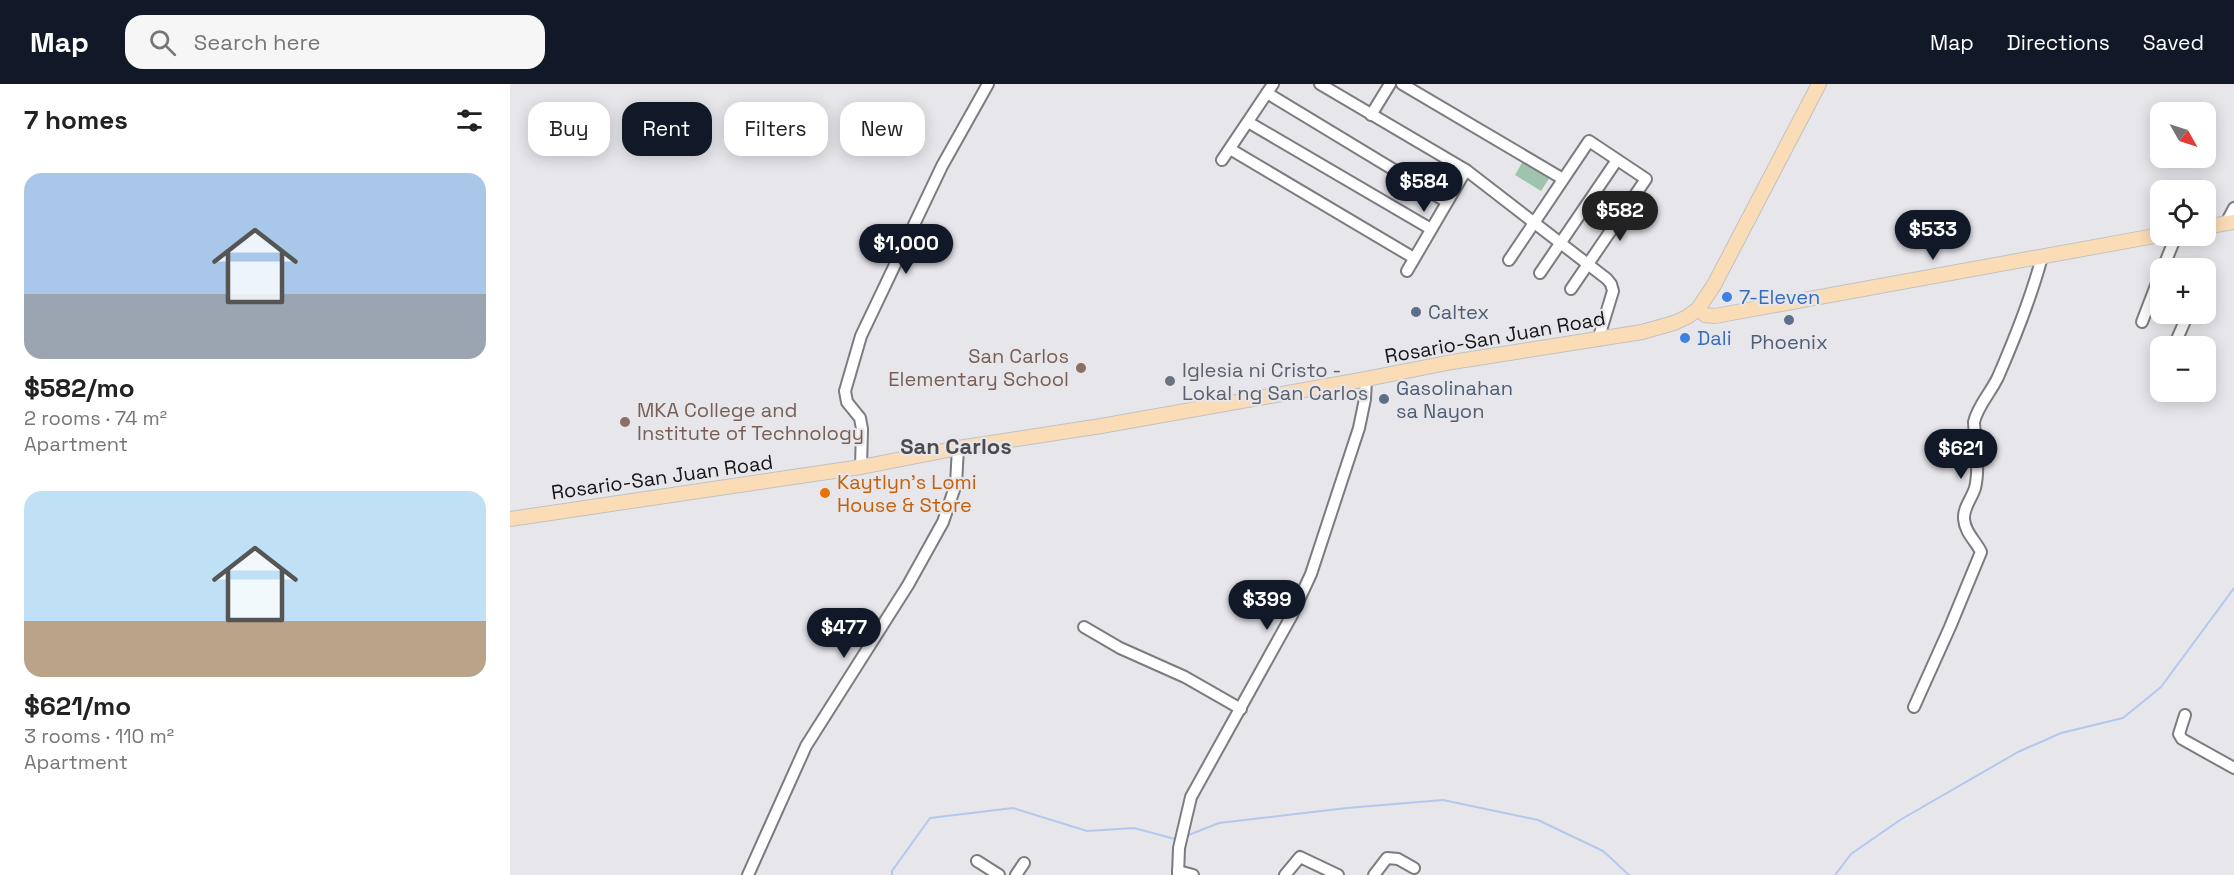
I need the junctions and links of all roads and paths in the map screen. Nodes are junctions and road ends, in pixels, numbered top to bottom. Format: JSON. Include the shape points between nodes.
{"nodes":[{"id":1,"x":988,"y":84,"type":"edge"},
{"id":2,"x":1320,"y":84,"type":"edge"},
{"id":3,"x":1390,"y":84,"type":"edge"},
{"id":4,"x":1402,"y":84,"type":"edge"},
{"id":5,"x":1819,"y":84,"type":"edge"},
{"id":6,"x":1270,"y":88,"type":"edge"},
{"id":7,"x":1371,"y":115,"type":"junction"},
{"id":8,"x":1248,"y":122,"type":"junction"},
{"id":9,"x":1230,"y":149,"type":"junction"},
{"id":10,"x":1222,"y":160,"type":"dead end"},
{"id":11,"x":1617,"y":160,"type":"junction"},
{"id":12,"x":1466,"y":170,"type":"junction"},
{"id":13,"x":1563,"y":179,"type":"junction"},
{"id":14,"x":1447,"y":202,"type":"junction"},
{"id":15,"x":2234,"y":208,"type":"edge"},
{"id":16,"x":1534,"y":223,"type":"junction"},
{"id":17,"x":2230,"y":223,"type":"edge"},
{"id":18,"x":1431,"y":229,"type":"junction"},
{"id":19,"x":2150,"y":237,"type":"edge"},
{"id":20,"x":1560,"y":243,"type":"junction"},
{"id":21,"x":2042,"y":257,"type":"junction"},
{"id":22,"x":1414,"y":258,"type":"junction"},
{"id":23,"x":1509,"y":260,"type":"dead end"},
{"id":24,"x":1588,"y":265,"type":"junction"},
{"id":25,"x":1407,"y":271,"type":"dead end"},
{"id":26,"x":1540,"y":273,"type":"dead end"},
{"id":27,"x":1571,"y":289,"type":"dead end"},
{"id":28,"x":2150,"y":305,"type":"edge"},
{"id":29,"x":1698,"y":309,"type":"junction"},
{"id":30,"x":2142,"y":322,"type":"dead end"},
{"id":31,"x":1598,"y":340,"type":"junction"},
{"id":32,"x":1366,"y":379,"type":"junction"},
{"id":33,"x":958,"y":448,"type":"junction"},
{"id":34,"x":861,"y":467,"type":"junction"},
{"id":35,"x":510,"y":519,"type":"edge"},
{"id":36,"x":1084,"y":627,"type":"dead end"},
{"id":37,"x":1914,"y":707,"type":"dead end"},
{"id":38,"x":1241,"y":709,"type":"junction"},
{"id":39,"x":2185,"y":715,"type":"dead end"},
{"id":40,"x":2234,"y":768,"type":"edge"},
{"id":41,"x":977,"y":861,"type":"dead end"},
{"id":42,"x":1024,"y":863,"type":"dead end"},
{"id":43,"x":1414,"y":868,"type":"dead end"},
{"id":44,"x":1178,"y":873,"type":"edge"},
{"id":45,"x":748,"y":875,"type":"edge"},
{"id":46,"x":999,"y":875,"type":"edge"},
{"id":47,"x":1017,"y":875,"type":"edge"},
{"id":48,"x":1193,"y":875,"type":"edge"},
{"id":49,"x":1285,"y":875,"type":"edge"},
{"id":50,"x":1338,"y":875,"type":"edge"},
{"id":51,"x":1374,"y":875,"type":"edge"}],
"edges":[{"from":1,"to":34,"type":"street","via":[[942,166],[861,336],[845,391],[847,402],[860,418]]},
{"from":2,"to":7,"type":"street"},
{"from":3,"to":7,"type":"street"},
{"from":4,"to":13,"type":"street"},
{"from":5,"to":29,"type":"main road","name":"Rosario-San Juan Road","via":[[1728,260]]},
{"from":6,"to":8,"type":"street"},
{"from":6,"to":14,"type":"street"},
{"from":7,"to":12,"type":"street"},
{"from":8,"to":9,"type":"street"},
{"from":8,"to":18,"type":"street"},
{"from":9,"to":10,"type":"street"},
{"from":9,"to":22,"type":"street"},
{"from":11,"to":13,"type":"street","via":[[1589,141]]},
{"from":11,"to":20,"type":"street"},
{"from":11,"to":24,"type":"street","via":[[1646,179]]},
{"from":12,"to":14,"type":"street"},
{"from":12,"to":16,"type":"street"},
{"from":13,"to":16,"type":"street"},
{"from":14,"to":18,"type":"street"},
{"from":15,"to":17,"type":"street"},
{"from":16,"to":20,"type":"street"},
{"from":16,"to":23,"type":"street"},
{"from":18,"to":22,"type":"street"},
{"from":19,"to":21,"type":"main road"},
{"from":20,"to":24,"type":"street"},
{"from":20,"to":26,"type":"street"},
{"from":21,"to":29,"type":"main road","via":[[1715,316]]},
{"from":21,"to":37,"type":"street","via":[[1998,378],[1974,422],[1975,488],[1964,519],[1967,532],[1981,552]]},
{"from":22,"to":25,"type":"street"},
{"from":24,"to":27,"type":"street"},
{"from":24,"to":31,"type":"street","via":[[1611,284],[1612,291]]},
{"from":28,"to":30,"type":"street"},
{"from":29,"to":31,"type":"main road","name":"Rosario-San Juan Road","via":[[1674,323]]},
{"from":31,"to":32,"type":"main road","name":"Rosario-San Juan Road"},
{"from":32,"to":33,"type":"main road","name":"Rosario-San Juan Road"},
{"from":32,"to":38,"type":"street","via":[[1359,428],[1311,574]]},
{"from":33,"to":34,"type":"main road","name":"Rosario-San Juan Road"},
{"from":33,"to":45,"type":"street","via":[[956,484],[944,522],[806,746]]},
{"from":34,"to":35,"type":"main road","name":"Rosario-San Juan Road"},
{"from":36,"to":38,"type":"street"},
{"from":38,"to":44,"type":"street","via":[[1191,797],[1179,848]]},
{"from":39,"to":40,"type":"street","via":[[2179,734],[2182,739]]},
{"from":41,"to":46,"type":"street"},
{"from":42,"to":47,"type":"street"},
{"from":43,"to":51,"type":"street","via":[[1392,857]]},
{"from":44,"to":48,"type":"street"},
{"from":49,"to":50,"type":"street","via":[[1300,857]]}]}
